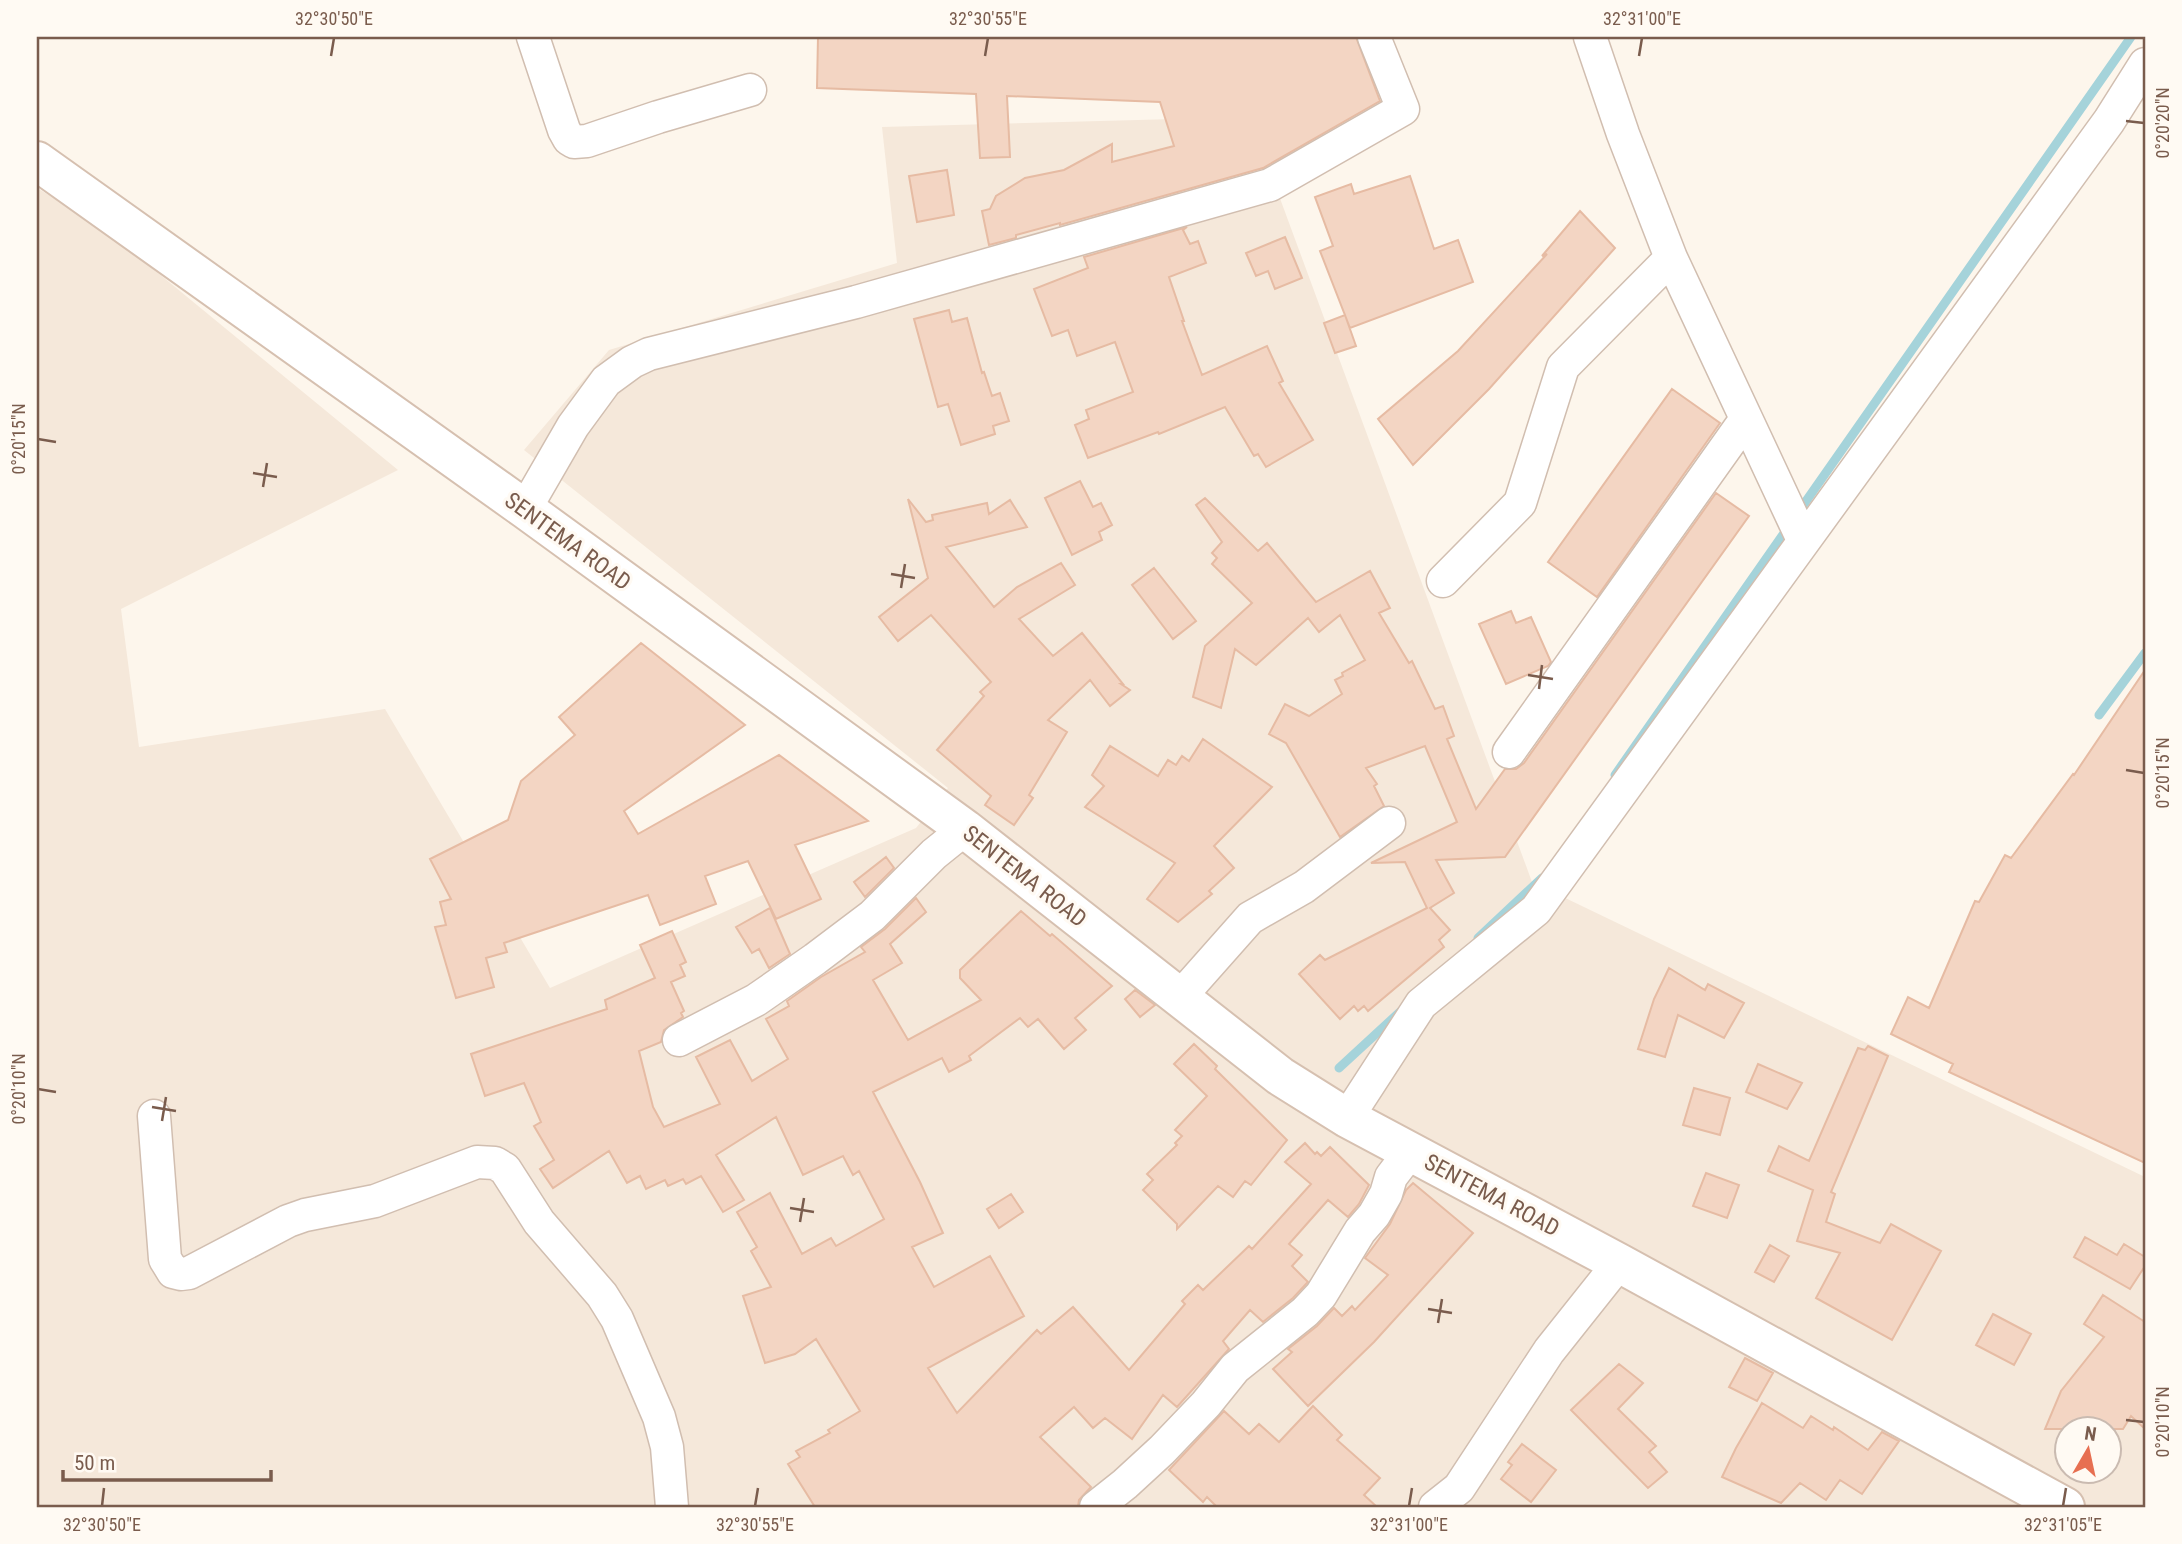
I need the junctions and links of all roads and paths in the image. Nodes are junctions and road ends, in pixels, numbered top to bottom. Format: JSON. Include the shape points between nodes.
{"nodes":[{"id":1,"x":533,"y":37,"type":"edge"},
{"id":2,"x":1374,"y":37,"type":"edge"},
{"id":3,"x":1590,"y":37,"type":"edge"},
{"id":4,"x":2145,"y":64,"type":"edge"},
{"id":5,"x":750,"y":90,"type":"dead end"},
{"id":6,"x":37,"y":162,"type":"edge"},
{"id":7,"x":1671,"y":258,"type":"junction"},
{"id":8,"x":1746,"y":419,"type":"junction"},
{"id":9,"x":525,"y":509,"type":"junction"},
{"id":10,"x":1794,"y":521,"type":"junction"},
{"id":11,"x":1443,"y":581,"type":"dead end"},
{"id":12,"x":1509,"y":752,"type":"dead end"},
{"id":13,"x":1389,"y":823,"type":"dead end"},
{"id":14,"x":965,"y":829,"type":"junction"},
{"id":15,"x":1180,"y":997,"type":"junction"},
{"id":16,"x":679,"y":1040,"type":"dead end"},
{"id":17,"x":154,"y":1116,"type":"dead end"},
{"id":18,"x":1347,"y":1118,"type":"junction"},
{"id":19,"x":1410,"y":1152,"type":"junction"},
{"id":20,"x":1619,"y":1263,"type":"junction"},
{"id":21,"x":672,"y":1507,"type":"edge"},
{"id":22,"x":1096,"y":1507,"type":"edge"},
{"id":23,"x":1434,"y":1507,"type":"edge"},
{"id":24,"x":2065,"y":1507,"type":"edge"}],
"edges":[{"from":1,"to":5,"type":"street","via":[[564,130],[574,142]]},
{"from":2,"to":9,"type":"street","via":[[1403,109],[1270,185],[856,302],[649,354],[606,381],[572,426]]},
{"from":3,"to":7,"type":"street"},
{"from":4,"to":10,"type":"street","via":[[2109,121]]},
{"from":6,"to":9,"type":"main road","name":"SENTEMA ROAD"},
{"from":7,"to":8,"type":"street"},
{"from":7,"to":11,"type":"street","via":[[1563,367],[1520,503]]},
{"from":8,"to":10,"type":"street"},
{"from":8,"to":12,"type":"street"},
{"from":9,"to":14,"type":"main road","name":"SENTEMA ROAD"},
{"from":10,"to":18,"type":"street","via":[[1536,910],[1421,1004]]},
{"from":13,"to":15,"type":"street","via":[[1304,887],[1250,918]]},
{"from":14,"to":15,"type":"main road","name":"SENTEMA ROAD"},
{"from":14,"to":16,"type":"street","via":[[872,916],[815,959],[756,1000]]},
{"from":15,"to":18,"type":"main road","name":"SENTEMA ROAD","via":[[1280,1076]]},
{"from":17,"to":21,"type":"street","via":[[165,1259],[173,1272],[181,1274],[305,1215],[375,1201],[477,1162],[505,1169],[539,1222],[603,1295],[617,1319],[659,1417],[667,1447]]},
{"from":18,"to":19,"type":"main road","name":"SENTEMA ROAD"},
{"from":19,"to":20,"type":"main road","name":"SENTEMA ROAD"},
{"from":19,"to":22,"type":"street","via":[[1321,1295],[1235,1368],[1162,1450]]},
{"from":20,"to":23,"type":"street","via":[[1549,1351],[1459,1488]]},
{"from":20,"to":24,"type":"main road","name":"SENTEMA ROAD"}]}
